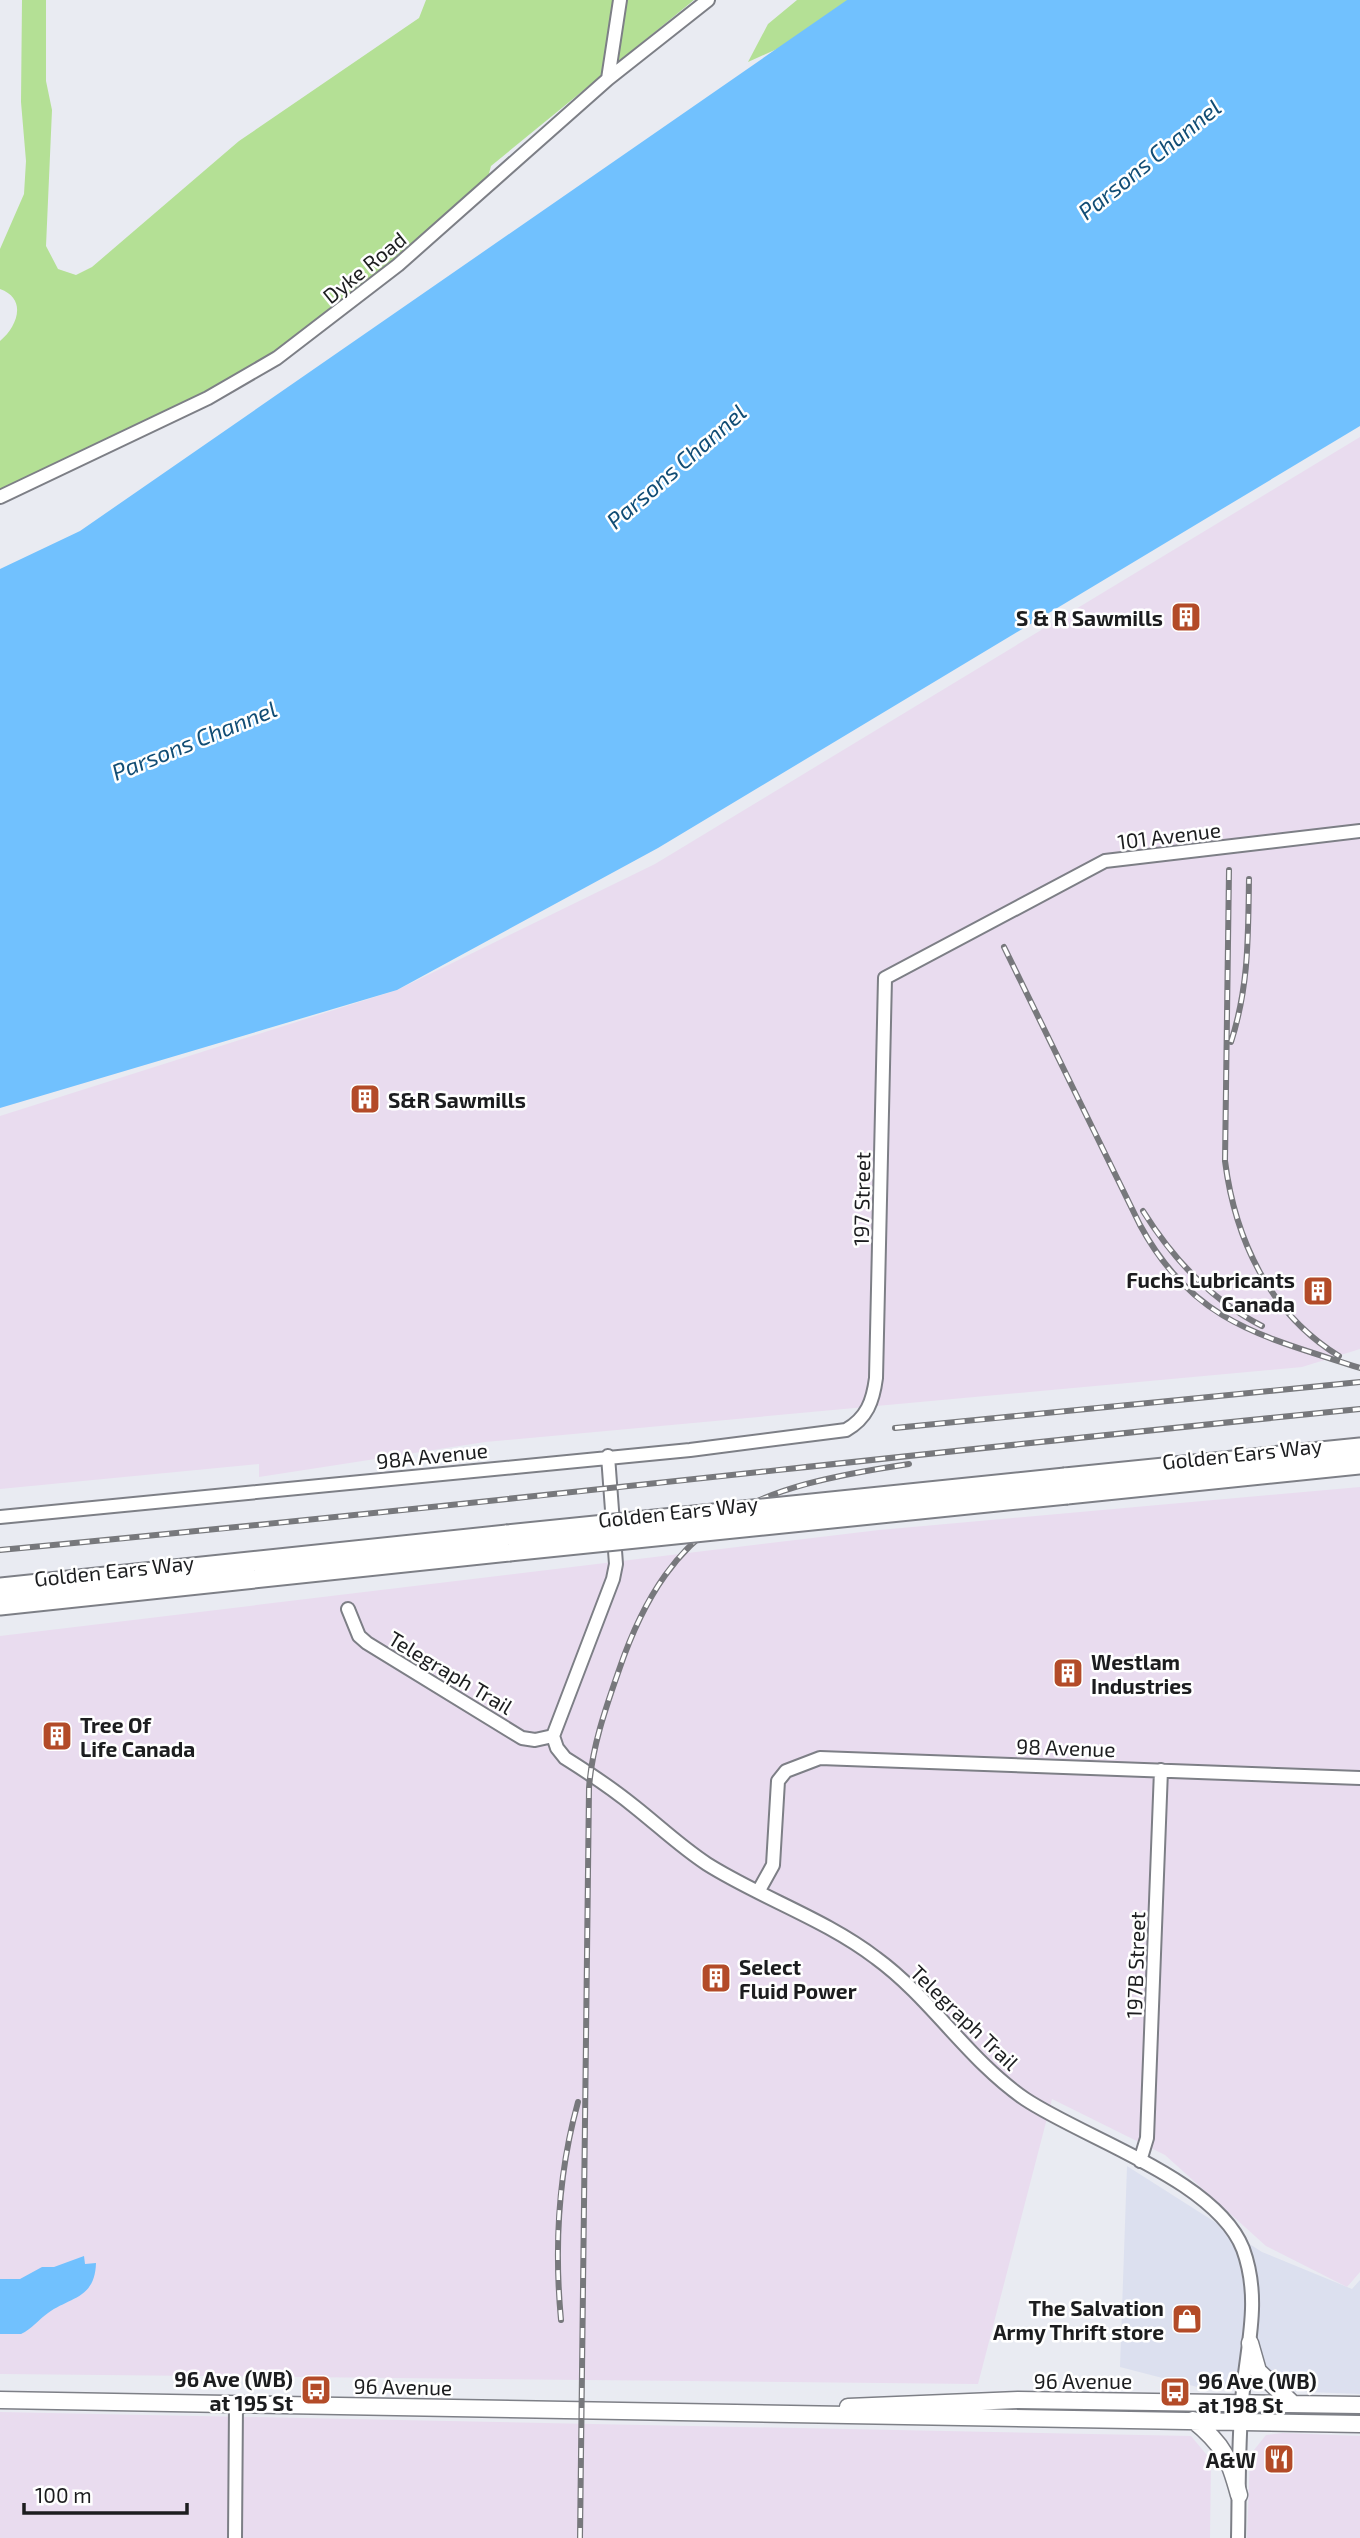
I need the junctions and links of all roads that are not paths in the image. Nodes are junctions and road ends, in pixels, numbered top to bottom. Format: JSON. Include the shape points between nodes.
{"nodes":[{"id":1,"x":620,"y":0,"type":"edge"},
{"id":2,"x":708,"y":0,"type":"edge"},
{"id":3,"x":608,"y":79,"type":"junction"},
{"id":4,"x":0,"y":498,"type":"edge"},
{"id":5,"x":1360,"y":831,"type":"edge"},
{"id":6,"x":885,"y":978,"type":"joint"},
{"id":7,"x":863,"y":1418,"type":"joint"},
{"id":8,"x":1360,"y":1448,"type":"edge"},
{"id":9,"x":608,"y":1457,"type":"junction"},
{"id":10,"x":1360,"y":1464,"type":"edge"},
{"id":11,"x":1066,"y":1486,"type":"junction"},
{"id":12,"x":0,"y":1517,"type":"edge"},
{"id":13,"x":508,"y":1543,"type":"junction"},
{"id":14,"x":0,"y":1588,"type":"edge"},
{"id":15,"x":0,"y":1605,"type":"edge"},
{"id":16,"x":348,"y":1609,"type":"dead end"},
{"id":17,"x":553,"y":1736,"type":"junction"},
{"id":18,"x":1161,"y":1770,"type":"junction"},
{"id":19,"x":1360,"y":1778,"type":"edge"},
{"id":20,"x":758,"y":1892,"type":"junction"},
{"id":21,"x":1140,"y":2161,"type":"junction"},
{"id":22,"x":1250,"y":2343,"type":"junction"},
{"id":23,"x":0,"y":2400,"type":"edge"},
{"id":24,"x":1241,"y":2402,"type":"junction"},
{"id":25,"x":1292,"y":2403,"type":"junction"},
{"id":26,"x":236,"y":2404,"type":"junction"},
{"id":27,"x":1360,"y":2405,"type":"edge"},
{"id":28,"x":806,"y":2412,"type":"junction"},
{"id":29,"x":1194,"y":2420,"type":"junction"},
{"id":30,"x":1241,"y":2421,"type":"junction"},
{"id":31,"x":1360,"y":2424,"type":"edge"},
{"id":32,"x":1239,"y":2495,"type":"junction"},
{"id":33,"x":235,"y":2538,"type":"edge"},
{"id":34,"x":1238,"y":2538,"type":"edge"}],
"edges":[{"from":1,"to":3,"type":"street"},
{"from":2,"to":3,"type":"street","name":"Dyke Road"},
{"from":3,"to":4,"type":"street","name":"Dyke Road","via":[[398,265],[277,358],[196,404]]},
{"from":5,"to":6,"type":"street","name":"101 Avenue","via":[[1105,861]]},
{"from":6,"to":7,"type":"street","name":"197 Street","via":[[876,1378]]},
{"from":7,"to":9,"type":"street","name":"98A Avenue","via":[[835,1434]]},
{"from":8,"to":11,"type":"highway","name":"Golden Ears Way"},
{"from":9,"to":12,"type":"street","name":"98A Avenue"},
{"from":9,"to":17,"type":"street","via":[[614,1580]]},
{"from":10,"to":11,"type":"highway","name":"Golden Ears Way"},
{"from":11,"to":13,"type":"highway","name":"Golden Ears Way","bridge":true},
{"from":13,"to":14,"type":"highway","name":"Golden Ears Way"},
{"from":13,"to":15,"type":"highway","name":"Golden Ears Way"},
{"from":16,"to":17,"type":"street","name":"Telegraph Trail","via":[[359,1636],[367,1643],[522,1738]]},
{"from":17,"to":20,"type":"street","name":"Telegraph Trail","via":[[565,1758],[634,1805],[706,1863]]},
{"from":18,"to":19,"type":"street","name":"98 Avenue"},
{"from":18,"to":20,"type":"street","name":"98 Avenue","via":[[820,1758],[786,1771],[778,1781],[773,1865]]},
{"from":18,"to":21,"type":"street","name":"197B Street","via":[[1147,2138]]},
{"from":20,"to":21,"type":"street","name":"Telegraph Trail","via":[[879,1959],[980,2063],[1028,2101]]},
{"from":21,"to":22,"type":"street","name":"Telegraph Trail","via":[[1208,2204],[1235,2234],[1251,2273]]},
{"from":22,"to":24,"type":"street","name":"Telegraph Trail"},
{"from":22,"to":25,"type":"main road","via":[[1258,2371]]},
{"from":23,"to":26,"type":"main road","name":"96 Avenue"},
{"from":24,"to":25,"type":"main road","name":"96 Avenue"},
{"from":24,"to":28,"type":"main road","name":"96 Avenue","via":[[945,2401]]},
{"from":24,"to":30,"type":"street","name":"Telegraph Trail"},
{"from":25,"to":27,"type":"main road","name":"96 Avenue"},
{"from":26,"to":28,"type":"main road","name":"96 Avenue"},
{"from":26,"to":33,"type":"street"},
{"from":28,"to":29,"type":"main road","name":"96 Avenue","via":[[957,2419]]},
{"from":29,"to":30,"type":"main road","name":"96 Avenue"},
{"from":29,"to":32,"type":"main road","via":[[1228,2456]]},
{"from":30,"to":31,"type":"main road","name":"96 Avenue"},
{"from":30,"to":32,"type":"street","name":"Telegraph Trail"},
{"from":32,"to":34,"type":"street","name":"Telegraph Trail"}]}
